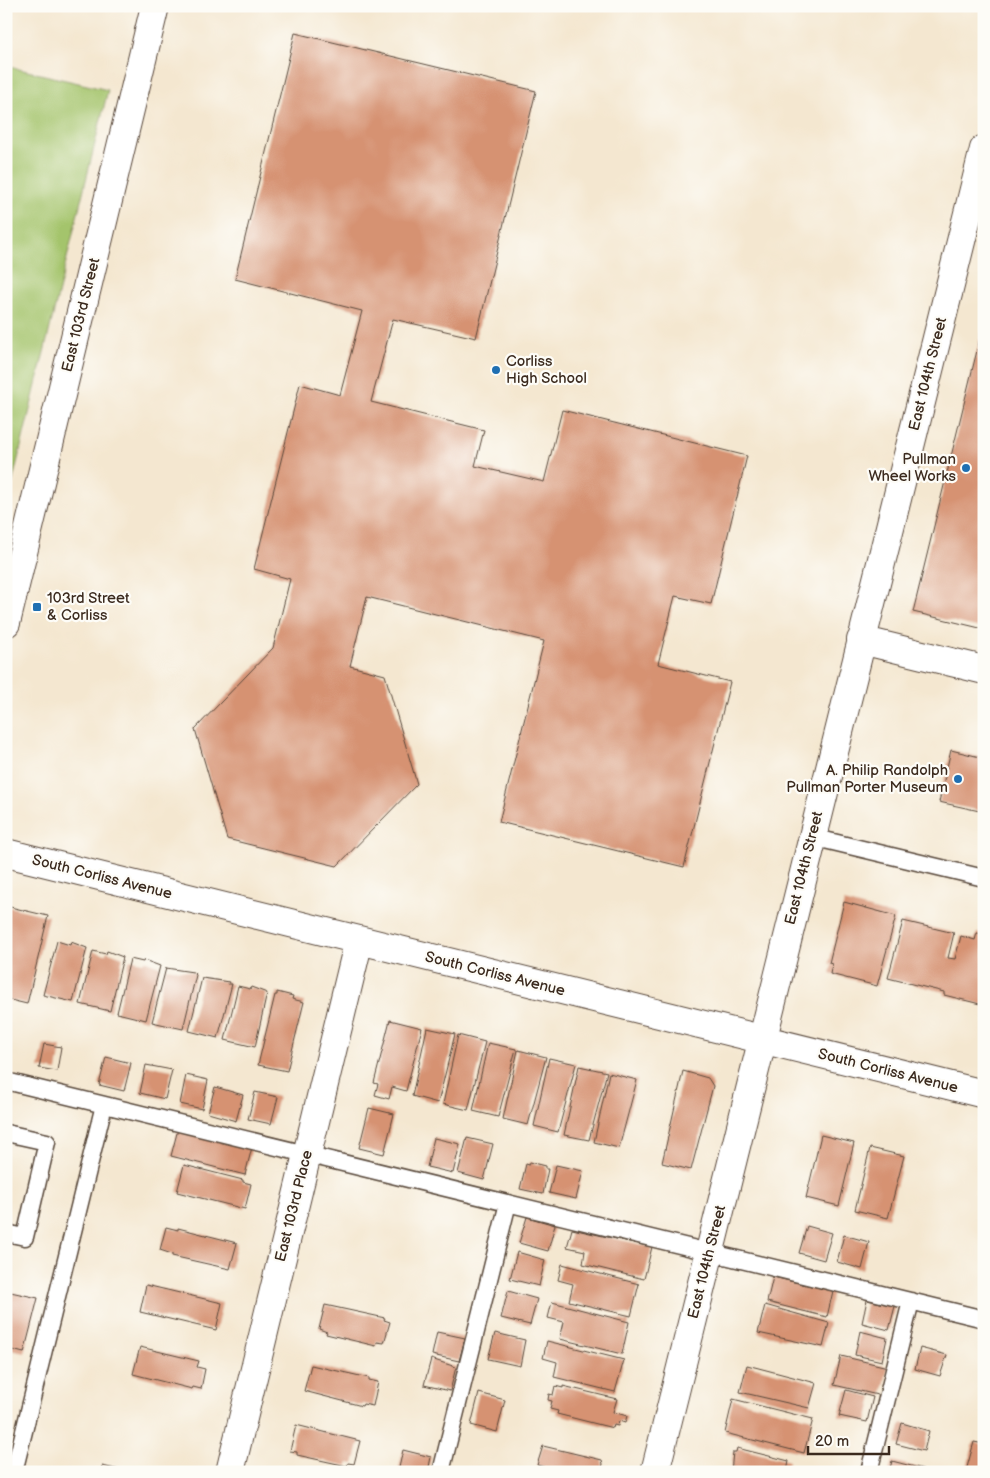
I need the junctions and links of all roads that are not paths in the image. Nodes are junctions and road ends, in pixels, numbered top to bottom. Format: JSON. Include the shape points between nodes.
{"nodes":[{"id":1,"x":155,"y":6,"type":"edge"},
{"id":2,"x":984,"y":149,"type":"edge"},
{"id":3,"x":6,"y":623,"type":"edge"},
{"id":4,"x":861,"y":640,"type":"junction"},
{"id":5,"x":984,"y":670,"type":"edge"},
{"id":6,"x":812,"y":836,"type":"junction"},
{"id":7,"x":6,"y":853,"type":"edge"},
{"id":8,"x":984,"y":878,"type":"edge"},
{"id":9,"x":359,"y":940,"type":"junction"},
{"id":10,"x":761,"y":1040,"type":"junction"},
{"id":11,"x":6,"y":1081,"type":"edge"},
{"id":12,"x":984,"y":1094,"type":"edge"},
{"id":13,"x":104,"y":1105,"type":"junction"},
{"id":14,"x":6,"y":1133,"type":"edge"},
{"id":15,"x":306,"y":1154,"type":"junction"},
{"id":16,"x":508,"y":1203,"type":"junction"},
{"id":17,"x":6,"y":1233,"type":"edge"},
{"id":18,"x":709,"y":1252,"type":"junction"},
{"id":19,"x":911,"y":1301,"type":"junction"},
{"id":20,"x":984,"y":1319,"type":"edge"},
{"id":21,"x":14,"y":1472,"type":"edge"},
{"id":22,"x":230,"y":1472,"type":"edge"},
{"id":23,"x":441,"y":1472,"type":"edge"},
{"id":24,"x":655,"y":1472,"type":"edge"},
{"id":25,"x":870,"y":1472,"type":"edge"}],
"edges":[{"from":1,"to":3,"type":"street","name":"East 103rd Street"},
{"from":2,"to":4,"type":"street","name":"East 104th Street"},
{"from":4,"to":5,"type":"street"},
{"from":4,"to":6,"type":"street","name":"East 104th Street"},
{"from":6,"to":8,"type":"lane"},
{"from":6,"to":10,"type":"street","name":"East 104th Street"},
{"from":7,"to":9,"type":"street","name":"South Corliss Avenue"},
{"from":9,"to":10,"type":"street","name":"South Corliss Avenue"},
{"from":9,"to":15,"type":"street","name":"East 103rd Place"},
{"from":10,"to":12,"type":"street","name":"South Corliss Avenue"},
{"from":10,"to":18,"type":"street","name":"East 104th Street"},
{"from":11,"to":13,"type":"lane"},
{"from":13,"to":15,"type":"lane"},
{"from":13,"to":21,"type":"lane"},
{"from":14,"to":17,"type":"lane","via":[[47,1142],[25,1237]]},
{"from":15,"to":16,"type":"lane"},
{"from":15,"to":22,"type":"street","name":"East 103rd Place"},
{"from":16,"to":18,"type":"lane"},
{"from":16,"to":23,"type":"lane"},
{"from":18,"to":19,"type":"lane"},
{"from":18,"to":24,"type":"street","name":"East 104th Street"},
{"from":19,"to":20,"type":"lane"},
{"from":19,"to":25,"type":"lane"}]}
